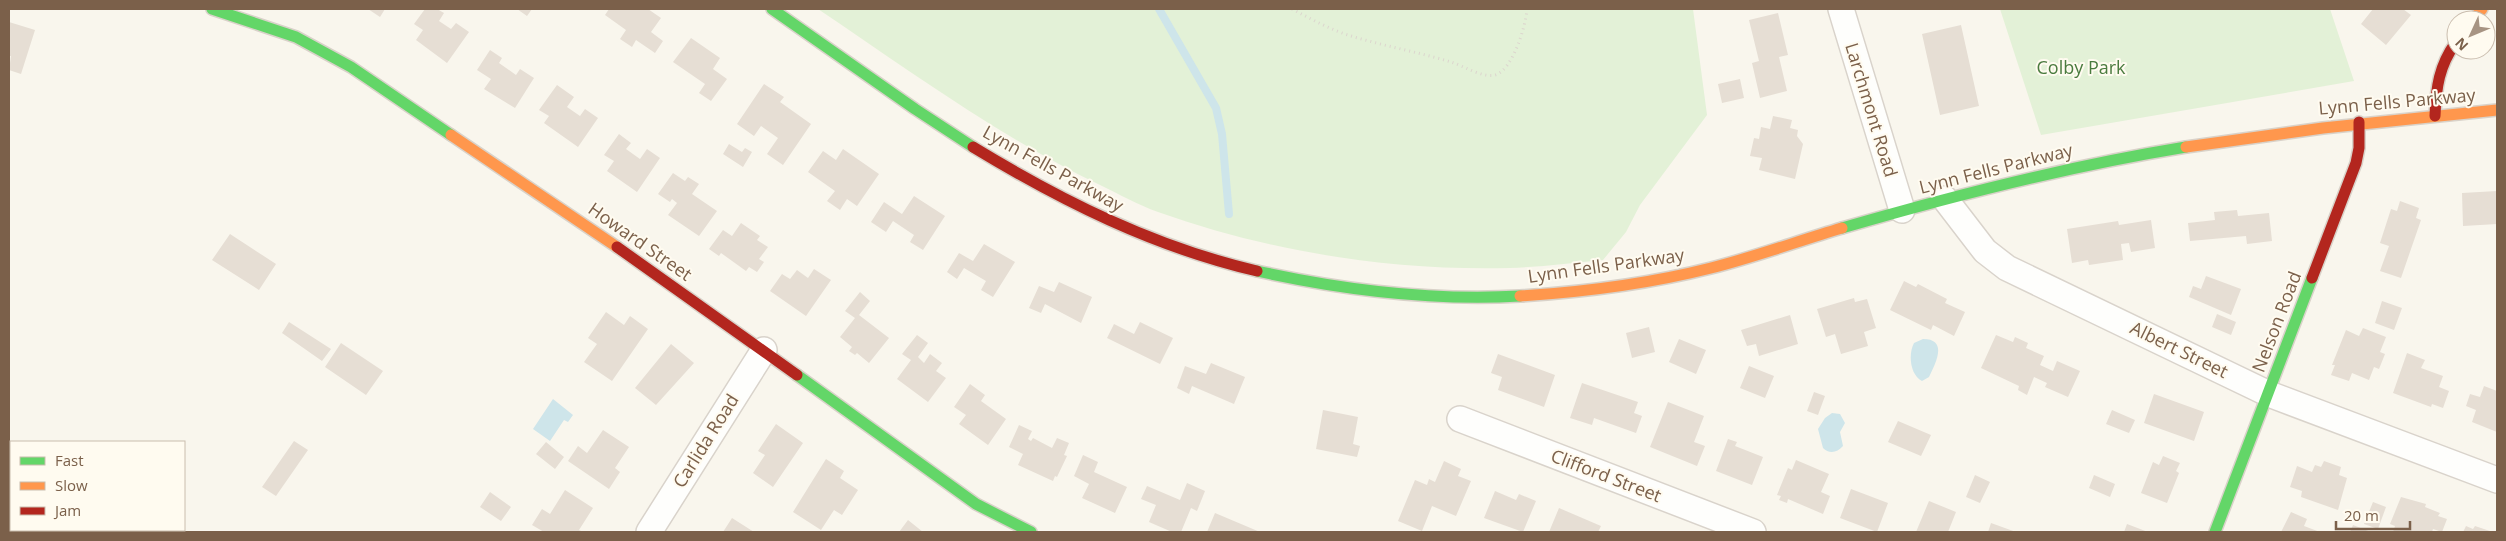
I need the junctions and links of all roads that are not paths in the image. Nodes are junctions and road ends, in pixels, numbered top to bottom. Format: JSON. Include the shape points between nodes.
{"nodes":[{"id":1,"x":212,"y":9,"type":"edge"},
{"id":2,"x":772,"y":9,"type":"edge"},
{"id":3,"x":1841,"y":9,"type":"edge"},
{"id":4,"x":2446,"y":55,"type":"edge"},
{"id":5,"x":2497,"y":110,"type":"edge"},
{"id":6,"x":2435,"y":116,"type":"junction"},
{"id":7,"x":2359,"y":122,"type":"junction"},
{"id":8,"x":1945,"y":199,"type":"junction"},
{"id":9,"x":1902,"y":210,"type":"junction"},
{"id":10,"x":764,"y":350,"type":"junction"},
{"id":11,"x":2269,"y":394,"type":"junction"},
{"id":12,"x":1460,"y":420,"type":"dead end"},
{"id":13,"x":2497,"y":480,"type":"edge"},
{"id":14,"x":649,"y":532,"type":"edge"},
{"id":15,"x":1032,"y":532,"type":"edge"},
{"id":16,"x":1753,"y":532,"type":"edge"},
{"id":17,"x":2215,"y":532,"type":"edge"}],
"edges":[{"from":1,"to":10,"type":"main road","name":"Howard Street","via":[[296,37],[351,68],[650,269]]},
{"from":2,"to":9,"type":"main road","name":"Lynn Fells Parkway","via":[[920,112],[1071,203],[1137,233],[1205,257],[1321,285],[1473,297],[1602,289],[1702,270]]},
{"from":3,"to":9,"type":"street","name":"Larchmont Road"},
{"from":4,"to":6,"type":"main road","via":[[2438,71]]},
{"from":5,"to":6,"type":"main road","name":"Lynn Fells Parkway"},
{"from":6,"to":7,"type":"main road","name":"Lynn Fells Parkway"},
{"from":7,"to":8,"type":"main road","name":"Lynn Fells Parkway","via":[[2118,158]]},
{"from":7,"to":11,"type":"main road","name":"Nelson Road","via":[[2356,163]]},
{"from":8,"to":9,"type":"main road","name":"Lynn Fells Parkway"},
{"from":8,"to":11,"type":"street","name":"Albert Street","via":[[1985,251],[2001,264]]},
{"from":10,"to":14,"type":"street","name":"Carlida Road"},
{"from":10,"to":15,"type":"main road","name":"Howard Street","via":[[968,498]]},
{"from":11,"to":13,"type":"street","name":"Albert Street"},
{"from":11,"to":17,"type":"main road","name":"Nelson Road"},
{"from":12,"to":16,"type":"street","name":"Clifford Street"}]}
